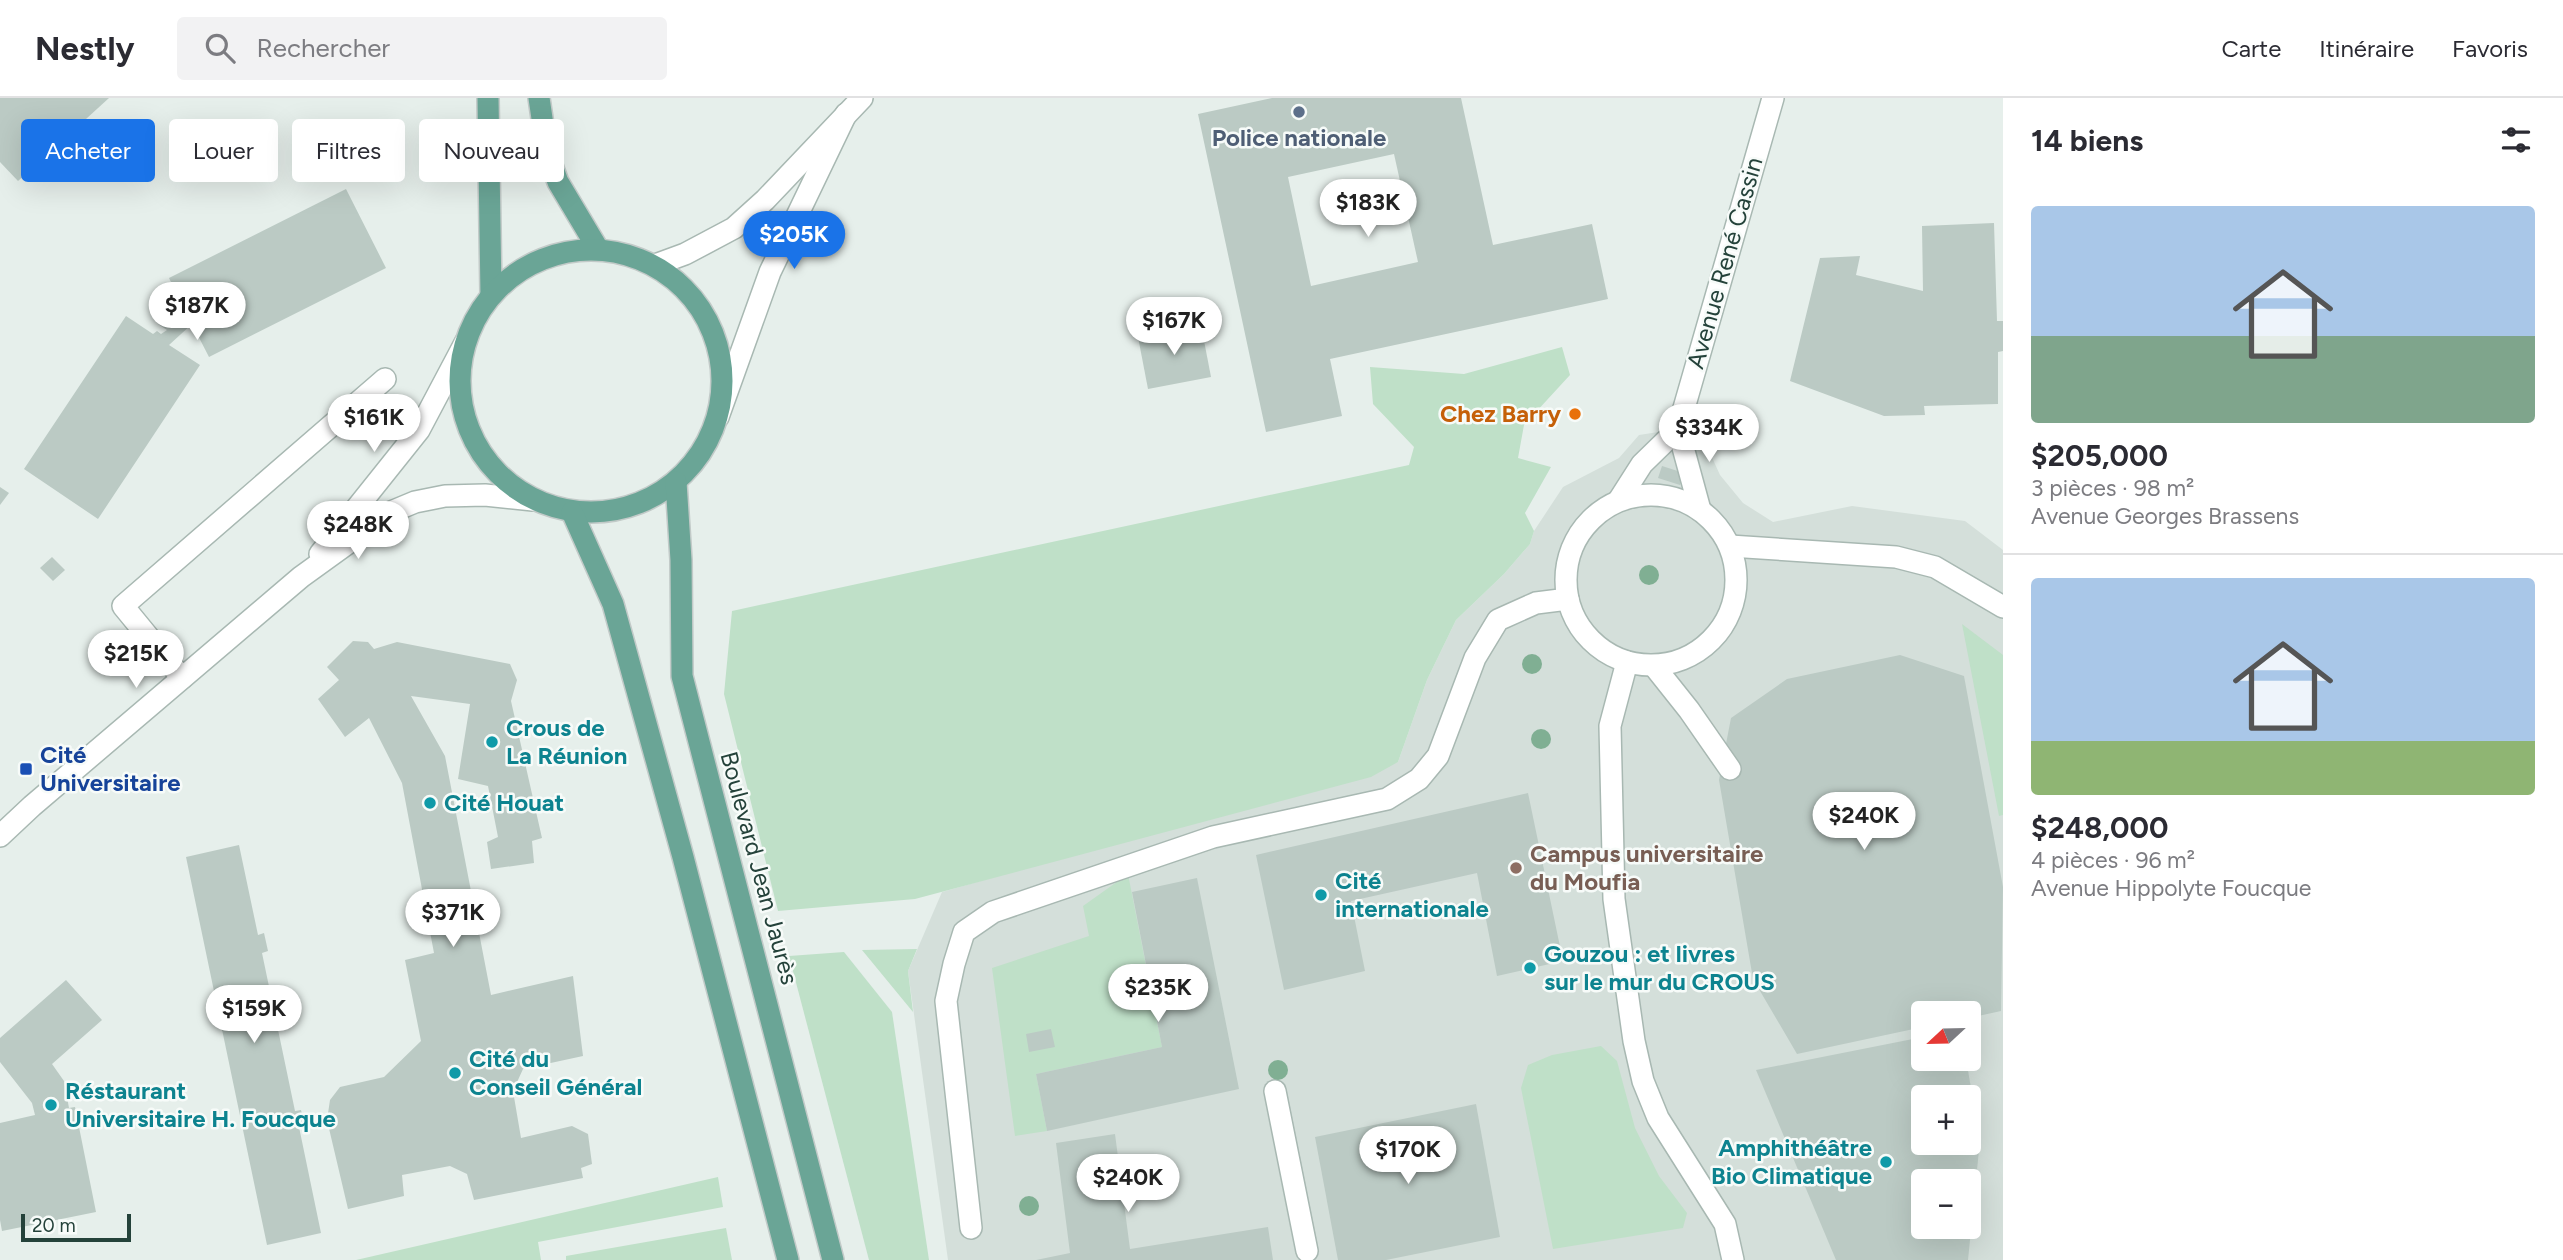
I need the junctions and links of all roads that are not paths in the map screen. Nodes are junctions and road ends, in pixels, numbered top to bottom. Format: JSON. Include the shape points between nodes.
{"nodes":[{"id":1,"x":488,"y":98,"type":"edge"},
{"id":2,"x":539,"y":98,"type":"edge"},
{"id":3,"x":862,"y":98,"type":"edge"},
{"id":4,"x":1773,"y":98,"type":"edge"},
{"id":5,"x":846,"y":114,"type":"junction"},
{"id":6,"x":598,"y":249,"type":"junction"},
{"id":7,"x":655,"y":265,"type":"junction"},
{"id":8,"x":491,"y":295,"type":"junction"},
{"id":9,"x":465,"y":343,"type":"junction"},
{"id":10,"x":385,"y":379,"type":"dead end"},
{"id":11,"x":718,"y":417,"type":"junction"},
{"id":12,"x":1678,"y":429,"type":"junction"},
{"id":13,"x":677,"y":482,"type":"junction"},
{"id":14,"x":533,"y":500,"type":"junction"},
{"id":15,"x":1619,"y":500,"type":"junction"},
{"id":16,"x":1700,"y":510,"type":"junction"},
{"id":17,"x":572,"y":512,"type":"junction"},
{"id":18,"x":1730,"y":546,"type":"junction"},
{"id":19,"x":301,"y":577,"type":"junction"},
{"id":20,"x":1568,"y":599,"type":"junction"},
{"id":21,"x":2003,"y":607,"type":"edge"},
{"id":22,"x":1627,"y":662,"type":"junction"},
{"id":23,"x":1654,"y":666,"type":"junction"},
{"id":24,"x":182,"y":677,"type":"junction"},
{"id":25,"x":1730,"y":769,"type":"dead end"},
{"id":26,"x":0,"y":836,"type":"edge"},
{"id":27,"x":1275,"y":1091,"type":"dead end"},
{"id":28,"x":971,"y":1228,"type":"dead end"},
{"id":29,"x":1307,"y":1251,"type":"dead end"},
{"id":30,"x":788,"y":1260,"type":"edge"},
{"id":31,"x":833,"y":1260,"type":"edge"},
{"id":32,"x":1733,"y":1260,"type":"edge"}],
"edges":[{"from":1,"to":8,"type":"main road"},
{"from":2,"to":6,"type":"main road","via":[[547,152],[558,182]]},
{"from":3,"to":5,"type":"street"},
{"from":4,"to":12,"type":"street","name":"Avenue René Cassin"},
{"from":5,"to":7,"type":"street","via":[[734,228]]},
{"from":5,"to":11,"type":"street","via":[[771,272]]},
{"from":6,"to":7,"type":"main road"},
{"from":6,"to":8,"type":"main road","via":[[558,253],[521,269]]},
{"from":7,"to":11,"type":"main road","via":[[689,292],[713,330],[723,373]]},
{"from":8,"to":9,"type":"main road"},
{"from":9,"to":14,"type":"main road","via":[[460,378],[464,413],[477,446],[512,487]]},
{"from":9,"to":19,"type":"street","via":[[419,430]]},
{"from":10,"to":24,"type":"street","via":[[123,606]]},
{"from":11,"to":13,"type":"main road","via":[[702,453]]},
{"from":12,"to":15,"type":"street","via":[[1642,464]]},
{"from":12,"to":16,"type":"street"},
{"from":13,"to":17,"type":"main road","via":[[645,502],[609,512]]},
{"from":13,"to":31,"type":"main road","name":"Boulevard Jean Jaurès","via":[[682,676]]},
{"from":14,"to":17,"type":"main road"},
{"from":14,"to":19,"type":"street","via":[[485,495],[415,502],[391,512]]},
{"from":15,"to":16,"type":"street","via":[[1647,494],[1675,497]]},
{"from":15,"to":20,"type":"street","via":[[1598,512],[1581,530],[1566,575]]},
{"from":16,"to":18,"type":"street","via":[[1718,526]]},
{"from":17,"to":30,"type":"main road","via":[[613,604]]},
{"from":18,"to":21,"type":"street","via":[[1896,557],[1935,567]]},
{"from":18,"to":23,"type":"street","via":[[1737,573],[1735,601],[1724,626],[1705,647],[1681,660]]},
{"from":19,"to":24,"type":"street"},
{"from":20,"to":22,"type":"street","via":[[1580,626],[1600,648]]},
{"from":20,"to":28,"type":"street","via":[[1536,603],[1498,620],[1475,658],[1438,756],[1419,779],[1387,799],[1213,837],[993,912],[964,932],[946,1001]]},
{"from":22,"to":23,"type":"street"},
{"from":22,"to":32,"type":"street","via":[[1610,726],[1614,899],[1634,1041],[1658,1118],[1725,1224]]},
{"from":23,"to":25,"type":"street"},
{"from":24,"to":26,"type":"street"},
{"from":27,"to":29,"type":"street"}]}
